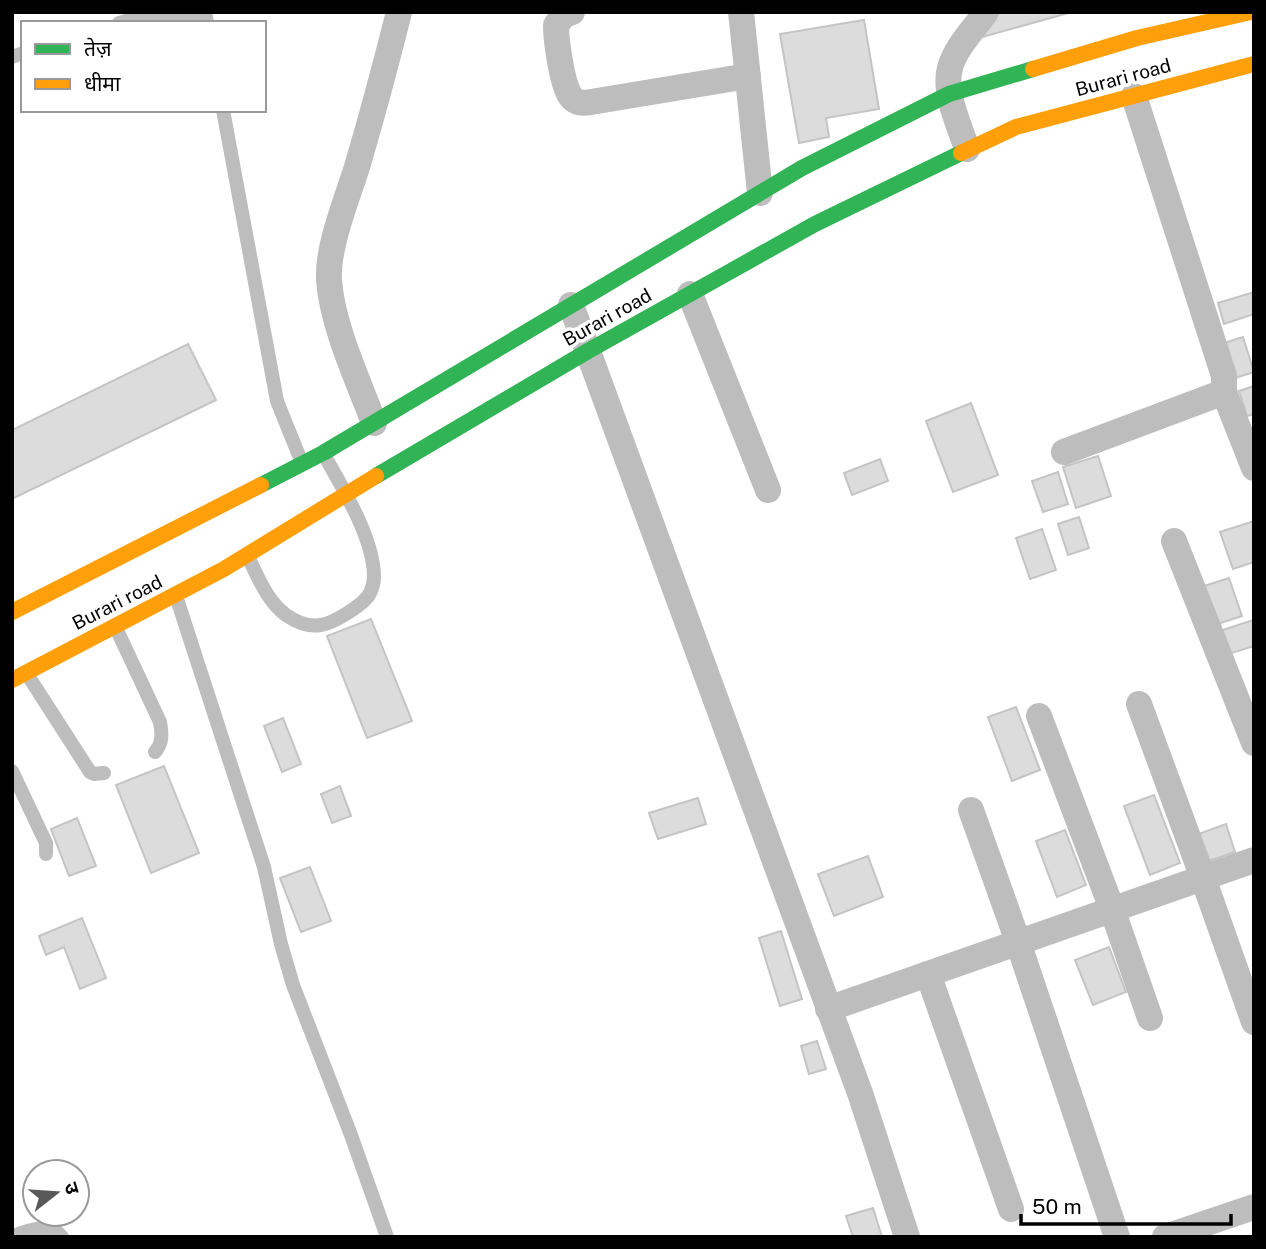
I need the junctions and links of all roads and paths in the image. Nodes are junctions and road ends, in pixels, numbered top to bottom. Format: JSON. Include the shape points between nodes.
{"nodes":[{"id":1,"x":399,"y":12,"type":"edge"},
{"id":2,"x":572,"y":12,"type":"edge"},
{"id":3,"x":741,"y":12,"type":"edge"},
{"id":4,"x":986,"y":12,"type":"edge"},
{"id":5,"x":1251,"y":12,"type":"edge"},
{"id":6,"x":126,"y":21,"type":"edge"},
{"id":7,"x":207,"y":21,"type":"edge"},
{"id":8,"x":1254,"y":64,"type":"edge"},
{"id":9,"x":748,"y":76,"type":"junction"},
{"id":10,"x":949,"y":94,"type":"junction"},
{"id":11,"x":1134,"y":96,"type":"junction"},
{"id":12,"x":223,"y":112,"type":"edge"},
{"id":13,"x":967,"y":149,"type":"junction"},
{"id":14,"x":761,"y":193,"type":"junction"},
{"id":15,"x":690,"y":294,"type":"junction"},
{"id":16,"x":571,"y":305,"type":"junction"},
{"id":17,"x":587,"y":351,"type":"junction"},
{"id":18,"x":1224,"y":392,"type":"junction"},
{"id":19,"x":374,"y":423,"type":"junction"},
{"id":20,"x":1064,"y":452,"type":"dead end"},
{"id":21,"x":323,"y":453,"type":"junction"},
{"id":22,"x":302,"y":463,"type":"junction"},
{"id":23,"x":1254,"y":468,"type":"edge"},
{"id":24,"x":768,"y":490,"type":"dead end"},
{"id":25,"x":346,"y":494,"type":"junction"},
{"id":26,"x":1174,"y":541,"type":"dead end"},
{"id":27,"x":247,"y":555,"type":"junction"},
{"id":28,"x":176,"y":595,"type":"junction"},
{"id":29,"x":12,"y":612,"type":"edge"},
{"id":30,"x":116,"y":626,"type":"junction"},
{"id":31,"x":20,"y":676,"type":"edge"},
{"id":32,"x":1139,"y":704,"type":"dead end"},
{"id":33,"x":1039,"y":716,"type":"dead end"},
{"id":34,"x":1254,"y":743,"type":"edge"},
{"id":35,"x":155,"y":752,"type":"dead end"},
{"id":36,"x":12,"y":771,"type":"edge"},
{"id":37,"x":104,"y":773,"type":"dead end"},
{"id":38,"x":971,"y":810,"type":"dead end"},
{"id":39,"x":46,"y":854,"type":"dead end"},
{"id":40,"x":1254,"y":860,"type":"edge"},
{"id":41,"x":1203,"y":878,"type":"junction"},
{"id":42,"x":1112,"y":909,"type":"junction"},
{"id":43,"x":1018,"y":942,"type":"junction"},
{"id":44,"x":928,"y":974,"type":"junction"},
{"id":45,"x":828,"y":1009,"type":"junction"},
{"id":46,"x":1150,"y":1018,"type":"dead end"},
{"id":47,"x":1254,"y":1022,"type":"edge"},
{"id":48,"x":1254,"y":1208,"type":"edge"},
{"id":49,"x":1011,"y":1209,"type":"dead end"},
{"id":50,"x":12,"y":1236,"type":"edge"},
{"id":51,"x":62,"y":1237,"type":"edge"},
{"id":52,"x":387,"y":1237,"type":"edge"},
{"id":53,"x":906,"y":1237,"type":"edge"},
{"id":54,"x":1117,"y":1237,"type":"edge"},
{"id":55,"x":1165,"y":1237,"type":"edge"}],
"edges":[{"from":1,"to":19,"type":"street","via":[[331,253],[329,279],[338,328]]},
{"from":2,"to":9,"type":"street","via":[[556,25],[556,38],[566,87],[579,103]]},
{"from":3,"to":9,"type":"street"},
{"from":4,"to":10,"type":"street","via":[[949,69]]},
{"from":5,"to":10,"type":"main road","name":"Burari road","via":[[1137,38]]},
{"from":6,"to":7,"type":"lane","via":[[154,13],[206,17]]},
{"from":8,"to":11,"type":"main road","name":"Burari road"},
{"from":9,"to":14,"type":"street"},
{"from":10,"to":13,"type":"street"},
{"from":10,"to":14,"type":"main road","name":"Burari road"},
{"from":11,"to":13,"type":"main road","name":"Burari road","via":[[1016,127]]},
{"from":11,"to":18,"type":"street","via":[[1224,376]]},
{"from":12,"to":22,"type":"lane","via":[[277,401]]},
{"from":13,"to":15,"type":"main road","name":"Burari road","via":[[815,224]]},
{"from":14,"to":16,"type":"main road","name":"Burari road"},
{"from":15,"to":17,"type":"main road","name":"Burari road"},
{"from":15,"to":24,"type":"street"},
{"from":16,"to":17,"type":"street"},
{"from":16,"to":19,"type":"main road","name":"Burari road"},
{"from":17,"to":25,"type":"main road","name":"Burari road"},
{"from":17,"to":45,"type":"street"},
{"from":18,"to":20,"type":"street"},
{"from":18,"to":23,"type":"street"},
{"from":19,"to":21,"type":"main road","name":"Burari road"},
{"from":21,"to":22,"type":"main road","name":"Burari road"},
{"from":21,"to":25,"type":"lane"},
{"from":22,"to":29,"type":"main road","name":"Burari road"},
{"from":25,"to":27,"type":"main road","name":"Burari road"},
{"from":25,"to":27,"type":"lane","via":[[364,534],[374,579],[370,595],[347,615],[322,625],[303,624],[285,615],[267,596]]},
{"from":26,"to":34,"type":"street"},
{"from":27,"to":28,"type":"main road","name":"Burari road"},
{"from":28,"to":30,"type":"main road","name":"Burari road"},
{"from":28,"to":52,"type":"lane","via":[[264,867],[293,985]]},
{"from":30,"to":31,"type":"main road","name":"Burari road"},
{"from":30,"to":35,"type":"lane","via":[[160,722],[161,744]]},
{"from":31,"to":37,"type":"lane","via":[[90,772]]},
{"from":32,"to":41,"type":"street"},
{"from":33,"to":42,"type":"street"},
{"from":36,"to":39,"type":"lane","via":[[46,843]]},
{"from":38,"to":43,"type":"street"},
{"from":40,"to":41,"type":"street"},
{"from":41,"to":42,"type":"street"},
{"from":41,"to":47,"type":"street"},
{"from":42,"to":43,"type":"street"},
{"from":42,"to":46,"type":"street"},
{"from":43,"to":44,"type":"street"},
{"from":43,"to":54,"type":"street"},
{"from":44,"to":45,"type":"street"},
{"from":44,"to":49,"type":"street"},
{"from":45,"to":53,"type":"street"},
{"from":48,"to":55,"type":"street"},
{"from":50,"to":51,"type":"lane","via":[[48,1228]]}]}
